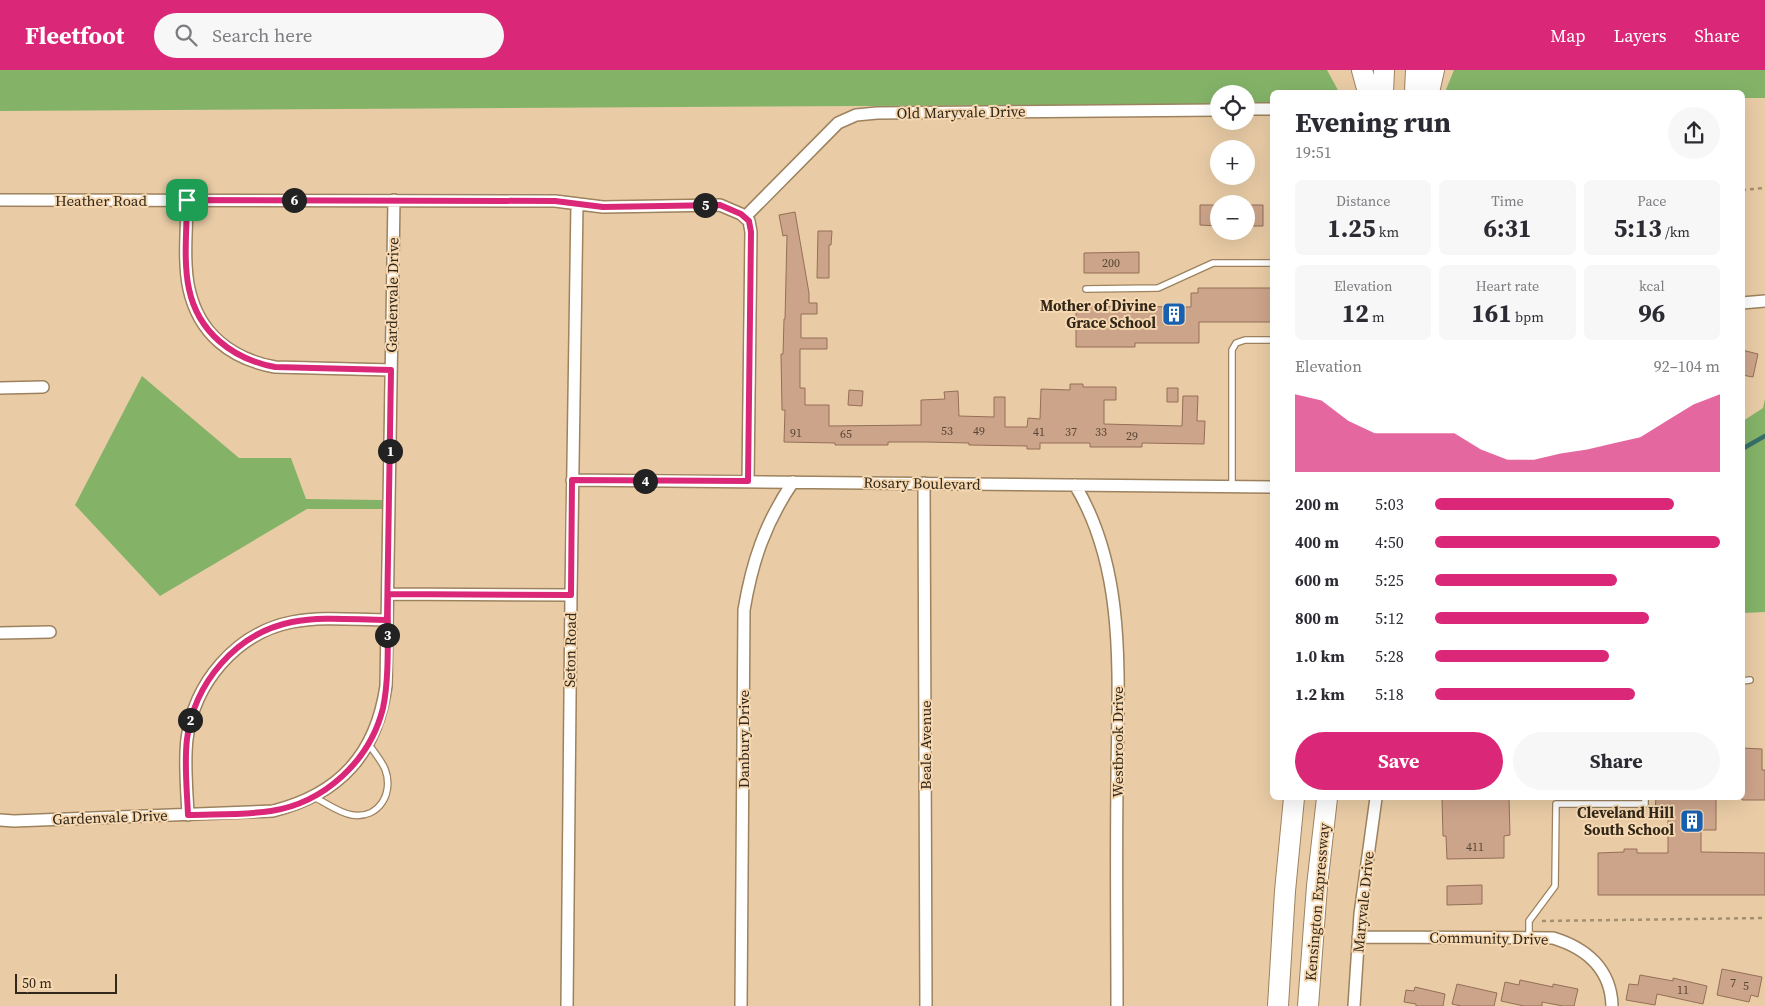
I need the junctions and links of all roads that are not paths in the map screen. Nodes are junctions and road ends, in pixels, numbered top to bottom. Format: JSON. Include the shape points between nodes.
{"nodes":[{"id":1,"x":1362,"y":70,"type":"edge"},
{"id":2,"x":1384,"y":70,"type":"edge"},
{"id":3,"x":1416,"y":70,"type":"edge"},
{"id":4,"x":1434,"y":70,"type":"edge"},
{"id":5,"x":1367,"y":90,"type":"edge"},
{"id":6,"x":1383,"y":90,"type":"edge"},
{"id":7,"x":1415,"y":90,"type":"edge"},
{"id":8,"x":1429,"y":90,"type":"edge"},
{"id":9,"x":1255,"y":109,"type":"edge"},
{"id":10,"x":1270,"y":109,"type":"edge"},
{"id":11,"x":1210,"y":110,"type":"edge"},
{"id":12,"x":0,"y":200,"type":"edge"},
{"id":13,"x":187,"y":200,"type":"junction"},
{"id":14,"x":394,"y":200,"type":"junction"},
{"id":15,"x":577,"y":204,"type":"junction"},
{"id":16,"x":743,"y":216,"type":"junction"},
{"id":17,"x":1270,"y":263,"type":"edge"},
{"id":18,"x":1086,"y":289,"type":"dead end"},
{"id":19,"x":1765,"y":300,"type":"edge"},
{"id":20,"x":1745,"y":303,"type":"edge"},
{"id":21,"x":1270,"y":340,"type":"edge"},
{"id":22,"x":391,"y":370,"type":"junction"},
{"id":23,"x":43,"y":387,"type":"dead end"},
{"id":24,"x":0,"y":388,"type":"edge"},
{"id":25,"x":572,"y":480,"type":"junction"},
{"id":26,"x":748,"y":481,"type":"junction"},
{"id":27,"x":793,"y":482,"type":"junction"},
{"id":28,"x":924,"y":483,"type":"junction"},
{"id":29,"x":1075,"y":485,"type":"junction"},
{"id":30,"x":1232,"y":487,"type":"junction"},
{"id":31,"x":1270,"y":487,"type":"edge"},
{"id":32,"x":388,"y":594,"type":"junction"},
{"id":33,"x":571,"y":595,"type":"junction"},
{"id":34,"x":387,"y":620,"type":"junction"},
{"id":35,"x":50,"y":632,"type":"dead end"},
{"id":36,"x":0,"y":634,"type":"edge"},
{"id":37,"x":1745,"y":680,"type":"edge"},
{"id":38,"x":1750,"y":680,"type":"dead end"},
{"id":39,"x":368,"y":744,"type":"junction"},
{"id":40,"x":314,"y":797,"type":"junction"},
{"id":41,"x":1294,"y":800,"type":"edge"},
{"id":42,"x":1327,"y":800,"type":"edge"},
{"id":43,"x":1376,"y":800,"type":"edge"},
{"id":44,"x":1645,"y":800,"type":"edge"},
{"id":45,"x":1556,"y":801,"type":"edge"},
{"id":46,"x":188,"y":815,"type":"junction"},
{"id":47,"x":0,"y":820,"type":"edge"},
{"id":48,"x":1358,"y":937,"type":"junction"},
{"id":49,"x":1529,"y":937,"type":"junction"},
{"id":50,"x":567,"y":1006,"type":"edge"},
{"id":51,"x":741,"y":1006,"type":"edge"},
{"id":52,"x":926,"y":1006,"type":"edge"},
{"id":53,"x":1117,"y":1006,"type":"edge"},
{"id":54,"x":1278,"y":1006,"type":"edge"},
{"id":55,"x":1308,"y":1006,"type":"edge"},
{"id":56,"x":1354,"y":1006,"type":"edge"},
{"id":57,"x":1612,"y":1006,"type":"edge"}],
"edges":[{"from":1,"to":5,"type":"highway"},
{"from":2,"to":6,"type":"highway"},
{"from":3,"to":7,"type":"highway"},
{"from":4,"to":8,"type":"highway"},
{"from":9,"to":10,"type":"street"},
{"from":11,"to":16,"type":"street","name":"Old Maryvale Drive","via":[[877,113],[856,116],[838,123]]},
{"from":12,"to":13,"type":"street","name":"Heather Road"},
{"from":13,"to":14,"type":"street","name":"Heather Road"},
{"from":13,"to":22,"type":"street","via":[[188,287],[200,319],[222,345],[258,364],[275,367]]},
{"from":14,"to":15,"type":"street","name":"Heather Road","via":[[555,201]]},
{"from":14,"to":22,"type":"street","name":"Gardenvale Drive"},
{"from":15,"to":16,"type":"street","name":"Heather Road","via":[[603,207],[720,205]]},
{"from":15,"to":25,"type":"street","name":"Seton Road"},
{"from":16,"to":26,"type":"street","via":[[749,221],[751,232]]},
{"from":17,"to":18,"type":"lane","via":[[1213,263],[1158,288]]},
{"from":19,"to":20,"type":"street"},
{"from":21,"to":30,"type":"lane","via":[[1245,340],[1236,343],[1232,350]]},
{"from":22,"to":32,"type":"street","name":"Gardenvale Drive"},
{"from":23,"to":24,"type":"street"},
{"from":25,"to":26,"type":"street","name":"Rosary Boulevard"},
{"from":25,"to":33,"type":"street","name":"Seton Road"},
{"from":26,"to":27,"type":"street","name":"Rosary Boulevard"},
{"from":27,"to":28,"type":"street","name":"Rosary Boulevard"},
{"from":27,"to":51,"type":"street","name":"Danbury Drive","via":[[767,524],[744,610]]},
{"from":28,"to":29,"type":"street","name":"Rosary Boulevard"},
{"from":28,"to":52,"type":"street","name":"Beale Avenue"},
{"from":29,"to":30,"type":"street","name":"Rosary Boulevard"},
{"from":29,"to":53,"type":"street","name":"Westbrook Drive","via":[[1089,511],[1104,554],[1115,626]]},
{"from":30,"to":31,"type":"street","name":"Rosary Boulevard"},
{"from":32,"to":33,"type":"street"},
{"from":32,"to":34,"type":"street","name":"Gardenvale Drive"},
{"from":33,"to":50,"type":"street","name":"Seton Road"},
{"from":34,"to":39,"type":"street","name":"Gardenvale Drive","via":[[386,686],[382,709]]},
{"from":34,"to":46,"type":"street","via":[[290,623],[252,638],[227,658],[199,695],[191,717],[186,758]]},
{"from":35,"to":36,"type":"street"},
{"from":37,"to":38,"type":"lane"},
{"from":39,"to":40,"type":"street","name":"Gardenvale Drive","via":[[350,770]]},
{"from":39,"to":40,"type":"lane","via":[[384,767],[388,780],[383,804],[375,811],[353,815]]},
{"from":40,"to":46,"type":"street","name":"Gardenvale Drive","via":[[273,810]]},
{"from":41,"to":54,"type":"highway","name":"Kensington Expressway","via":[[1284,891]]},
{"from":42,"to":55,"type":"highway","name":"Kensington Expressway"},
{"from":43,"to":48,"type":"street","name":"Maryvale Drive"},
{"from":44,"to":45,"type":"lane","via":[[1645,804]]},
{"from":45,"to":49,"type":"lane","via":[[1554,886],[1529,921]]},
{"from":46,"to":47,"type":"street","name":"Gardenvale Drive"},
{"from":48,"to":49,"type":"street","name":"Community Drive"},
{"from":48,"to":56,"type":"street","name":"Maryvale Drive"},
{"from":49,"to":57,"type":"street","name":"Community Drive","via":[[1553,938],[1582,950],[1602,972]]}]}
